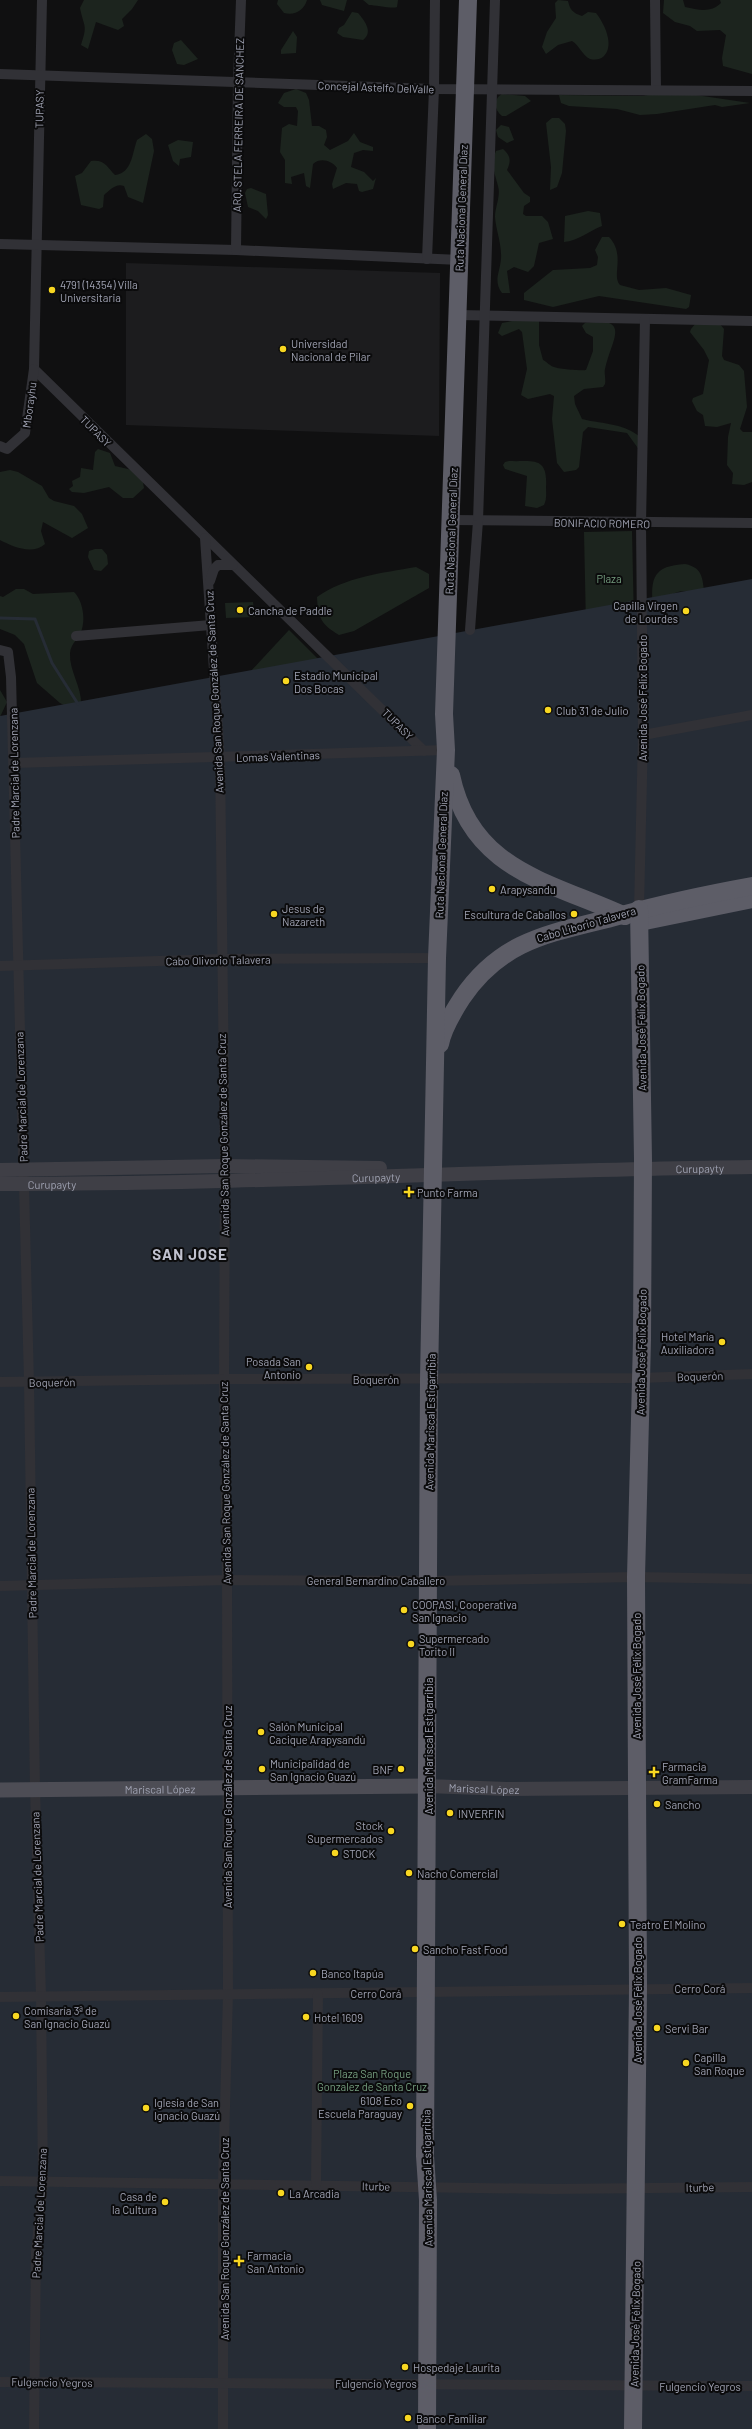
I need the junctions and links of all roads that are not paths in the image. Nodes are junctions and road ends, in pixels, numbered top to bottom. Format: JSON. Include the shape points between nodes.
{"nodes":[{"id":1,"x":42,"y":0,"type":"edge"},
{"id":2,"x":241,"y":0,"type":"edge"},
{"id":3,"x":435,"y":0,"type":"edge"},
{"id":4,"x":468,"y":0,"type":"edge"},
{"id":5,"x":495,"y":0,"type":"edge"},
{"id":6,"x":655,"y":0,"type":"edge"},
{"id":7,"x":0,"y":74,"type":"edge"},
{"id":8,"x":40,"y":75,"type":"junction"},
{"id":9,"x":238,"y":81,"type":"junction"},
{"id":10,"x":434,"y":89,"type":"junction"},
{"id":11,"x":493,"y":89,"type":"junction"},
{"id":12,"x":656,"y":89,"type":"junction"},
{"id":13,"x":465,"y":90,"type":"junction"},
{"id":14,"x":752,"y":91,"type":"edge"},
{"id":15,"x":0,"y":244,"type":"edge"},
{"id":16,"x":37,"y":245,"type":"junction"},
{"id":17,"x":236,"y":250,"type":"junction"},
{"id":18,"x":427,"y":259,"type":"junction"},
{"id":19,"x":460,"y":260,"type":"junction"},
{"id":20,"x":458,"y":315,"type":"junction"},
{"id":21,"x":484,"y":316,"type":"junction"},
{"id":22,"x":645,"y":319,"type":"junction"},
{"id":23,"x":752,"y":321,"type":"edge"},
{"id":24,"x":34,"y":369,"type":"junction"},
{"id":25,"x":0,"y":446,"type":"edge"},
{"id":26,"x":452,"y":520,"type":"junction"},
{"id":27,"x":478,"y":521,"type":"junction"},
{"id":28,"x":641,"y":523,"type":"junction"},
{"id":29,"x":752,"y":523,"type":"edge"},
{"id":30,"x":205,"y":538,"type":"junction"},
{"id":31,"x":233,"y":565,"type":"junction"},
{"id":32,"x":209,"y":587,"type":"junction"},
{"id":33,"x":211,"y":625,"type":"junction"},
{"id":34,"x":470,"y":630,"type":"dead end"},
{"id":35,"x":76,"y":636,"type":"dead end"},
{"id":36,"x":0,"y":650,"type":"edge"},
{"id":37,"x":752,"y":715,"type":"edge"},
{"id":38,"x":643,"y":735,"type":"junction"},
{"id":39,"x":446,"y":750,"type":"junction"},
{"id":40,"x":424,"y":751,"type":"junction"},
{"id":41,"x":220,"y":758,"type":"junction"},
{"id":42,"x":14,"y":763,"type":"junction"},
{"id":43,"x":752,"y":886,"type":"edge"},
{"id":44,"x":752,"y":899,"type":"edge"},
{"id":45,"x":634,"y":915,"type":"junction"},
{"id":46,"x":437,"y":958,"type":"junction"},
{"id":47,"x":221,"y":959,"type":"junction"},
{"id":48,"x":0,"y":966,"type":"edge"},
{"id":49,"x":17,"y":966,"type":"junction"},
{"id":50,"x":436,"y":1063,"type":"junction"},
{"id":51,"x":752,"y":1159,"type":"edge"},
{"id":52,"x":642,"y":1164,"type":"junction"},
{"id":53,"x":752,"y":1167,"type":"edge"},
{"id":54,"x":0,"y":1170,"type":"edge"},
{"id":55,"x":23,"y":1170,"type":"junction"},
{"id":56,"x":434,"y":1172,"type":"junction"},
{"id":57,"x":225,"y":1173,"type":"junction"},
{"id":58,"x":0,"y":1184,"type":"edge"},
{"id":59,"x":23,"y":1184,"type":"junction"},
{"id":60,"x":752,"y":1374,"type":"edge"},
{"id":61,"x":640,"y":1378,"type":"junction"},
{"id":62,"x":224,"y":1379,"type":"junction"},
{"id":63,"x":429,"y":1379,"type":"junction"},
{"id":64,"x":0,"y":1382,"type":"edge"},
{"id":65,"x":29,"y":1382,"type":"junction"},
{"id":66,"x":636,"y":1577,"type":"junction"},
{"id":67,"x":752,"y":1579,"type":"edge"},
{"id":68,"x":227,"y":1580,"type":"junction"},
{"id":69,"x":429,"y":1581,"type":"junction"},
{"id":70,"x":0,"y":1586,"type":"edge"},
{"id":71,"x":32,"y":1586,"type":"junction"},
{"id":72,"x":427,"y":1786,"type":"junction"},
{"id":73,"x":752,"y":1787,"type":"edge"},
{"id":74,"x":35,"y":1789,"type":"junction"},
{"id":75,"x":227,"y":1789,"type":"junction"},
{"id":76,"x":636,"y":1789,"type":"junction"},
{"id":77,"x":0,"y":1790,"type":"edge"},
{"id":78,"x":638,"y":1988,"type":"junction"},
{"id":79,"x":752,"y":1988,"type":"edge"},
{"id":80,"x":427,"y":1993,"type":"junction"},
{"id":81,"x":228,"y":1994,"type":"junction"},
{"id":82,"x":318,"y":1994,"type":"junction"},
{"id":83,"x":41,"y":1996,"type":"junction"},
{"id":84,"x":0,"y":1997,"type":"edge"},
{"id":85,"x":0,"y":2181,"type":"edge"},
{"id":86,"x":43,"y":2182,"type":"junction"},
{"id":87,"x":223,"y":2184,"type":"junction"},
{"id":88,"x":316,"y":2185,"type":"junction"},
{"id":89,"x":426,"y":2187,"type":"junction"},
{"id":90,"x":752,"y":2187,"type":"edge"},
{"id":91,"x":636,"y":2188,"type":"junction"},
{"id":92,"x":0,"y":2382,"type":"edge"},
{"id":93,"x":35,"y":2382,"type":"junction"},
{"id":94,"x":427,"y":2383,"type":"junction"},
{"id":95,"x":223,"y":2384,"type":"junction"},
{"id":96,"x":633,"y":2385,"type":"junction"},
{"id":97,"x":752,"y":2386,"type":"edge"},
{"id":98,"x":34,"y":2429,"type":"edge"},
{"id":99,"x":223,"y":2429,"type":"edge"},
{"id":100,"x":427,"y":2429,"type":"edge"},
{"id":101,"x":633,"y":2429,"type":"edge"}],
"edges":[{"from":1,"to":8,"type":"street","name":"TUPASY"},
{"from":2,"to":9,"type":"street","name":"ARQ. STELA FERREIRA DE SANCHEZ"},
{"from":3,"to":10,"type":"street"},
{"from":4,"to":13,"type":"highway","name":"Ruta Nacional General Díaz"},
{"from":5,"to":11,"type":"street"},
{"from":6,"to":12,"type":"street"},
{"from":7,"to":8,"type":"street","name":"Concejal Astelfo DelValle"},
{"from":8,"to":9,"type":"street","name":"Concejal Astelfo DelValle"},
{"from":8,"to":16,"type":"street","name":"TUPASY"},
{"from":9,"to":10,"type":"street","name":"Concejal Astelfo DelValle"},
{"from":9,"to":17,"type":"street","name":"ARQ. STELA FERREIRA DE SANCHEZ"},
{"from":10,"to":13,"type":"street","name":"Concejal Astelfo DelValle"},
{"from":10,"to":18,"type":"street"},
{"from":11,"to":12,"type":"street","name":"Concejal Astelfo DelValle"},
{"from":11,"to":13,"type":"street","name":"Concejal Astelfo DelValle"},
{"from":11,"to":21,"type":"street"},
{"from":12,"to":14,"type":"street","name":"Concejal Astelfo DelValle"},
{"from":13,"to":19,"type":"highway","name":"Ruta Nacional General Díaz"},
{"from":15,"to":16,"type":"street"},
{"from":16,"to":17,"type":"street"},
{"from":16,"to":24,"type":"street","name":"TUPASY"},
{"from":17,"to":18,"type":"street"},
{"from":18,"to":19,"type":"street"},
{"from":19,"to":20,"type":"highway","name":"Ruta Nacional General Díaz"},
{"from":20,"to":21,"type":"street"},
{"from":20,"to":26,"type":"highway","name":"Ruta Nacional General Díaz"},
{"from":21,"to":22,"type":"street"},
{"from":21,"to":27,"type":"street"},
{"from":22,"to":23,"type":"street"},
{"from":22,"to":28,"type":"street","name":"Avenida José Félix Bogado"},
{"from":24,"to":25,"type":"street","name":"Mborayhu","via":[[25,433],[7,449]]},
{"from":24,"to":30,"type":"street","name":"TUPASY"},
{"from":26,"to":27,"type":"street","name":"BONIFACIO ROMERO"},
{"from":26,"to":39,"type":"highway","name":"Ruta Nacional General Díaz","via":[[444,714]]},
{"from":27,"to":28,"type":"street","name":"BONIFACIO ROMERO"},
{"from":27,"to":34,"type":"street"},
{"from":28,"to":29,"type":"street","name":"BONIFACIO ROMERO"},
{"from":28,"to":38,"type":"street","name":"Avenida José Félix Bogado"},
{"from":30,"to":31,"type":"street","name":"TUPASY"},
{"from":30,"to":32,"type":"street","name":"Avenida San Roque González de Santa Cruz"},
{"from":31,"to":32,"type":"street","via":[[218,565],[214,569]]},
{"from":31,"to":40,"type":"street","name":"TUPASY"},
{"from":32,"to":33,"type":"street","name":"Avenida San Roque González de Santa Cruz"},
{"from":33,"to":35,"type":"street"},
{"from":33,"to":41,"type":"street","name":"Avenida San Roque González de Santa Cruz"},
{"from":36,"to":42,"type":"street","name":"Padre Marcial de Lorenzana","via":[[8,652]]},
{"from":37,"to":38,"type":"street"},
{"from":38,"to":45,"type":"street","name":"Avenida José Félix Bogado"},
{"from":39,"to":40,"type":"street","name":"Lomas Valentinas"},
{"from":39,"to":45,"type":"highway","via":[[455,796],[466,821],[497,853],[520,872],[547,886]]},
{"from":39,"to":46,"type":"highway","name":"Ruta Nacional General Díaz"},
{"from":40,"to":41,"type":"street","name":"Lomas Valentinas"},
{"from":41,"to":42,"type":"street","name":"Lomas Valentinas"},
{"from":41,"to":47,"type":"street","name":"Avenida San Roque González de Santa Cruz"},
{"from":42,"to":49,"type":"street","name":"Padre Marcial de Lorenzana"},
{"from":43,"to":45,"type":"highway","name":"Cabo Liborio Talavera"},
{"from":44,"to":45,"type":"highway","name":"Cabo Liborio Talavera"},
{"from":45,"to":50,"type":"highway","name":"Cabo Liborio Talavera","via":[[537,938],[500,956],[477,978],[456,1007],[440,1041]]},
{"from":45,"to":52,"type":"highway","name":"Avenida José Félix Bogado"},
{"from":46,"to":47,"type":"street","name":"Cabo Olivorio Talavera"},
{"from":46,"to":50,"type":"highway","name":"Ruta Nacional General Díaz"},
{"from":47,"to":49,"type":"street","name":"Cabo Olivorio Talavera"},
{"from":47,"to":57,"type":"street","name":"Avenida San Roque González de Santa Cruz"},
{"from":48,"to":49,"type":"street","name":"Cabo Olivorio Talavera"},
{"from":49,"to":55,"type":"street","name":"Padre Marcial de Lorenzana"},
{"from":50,"to":56,"type":"highway","name":"Avenida Mariscal Estigarribia"},
{"from":51,"to":52,"type":"street","name":"Curupayty"},
{"from":52,"to":53,"type":"street","name":"Curupayty"},
{"from":52,"to":56,"type":"street","name":"Curupayty"},
{"from":52,"to":61,"type":"highway","name":"Avenida José Félix Bogado"},
{"from":54,"to":55,"type":"street","name":"Curupayty"},
{"from":55,"to":57,"type":"street","name":"Curupayty"},
{"from":55,"to":59,"type":"street","name":"Padre Marcial de Lorenzana"},
{"from":56,"to":57,"type":"street","name":"Curupayty"},
{"from":56,"to":63,"type":"highway","name":"Avenida Mariscal Estigarribia"},
{"from":57,"to":59,"type":"street","name":"Curupayty"},
{"from":57,"to":62,"type":"street","name":"Avenida San Roque González de Santa Cruz"},
{"from":58,"to":59,"type":"street","name":"Curupayty"},
{"from":59,"to":65,"type":"street","name":"Padre Marcial de Lorenzana"},
{"from":60,"to":61,"type":"street","name":"Boquerón"},
{"from":61,"to":63,"type":"street","name":"Boquerón"},
{"from":61,"to":66,"type":"highway","name":"Avenida José Félix Bogado"},
{"from":62,"to":63,"type":"street","name":"Boquerón"},
{"from":62,"to":65,"type":"street","name":"Boquerón"},
{"from":62,"to":68,"type":"street","name":"Avenida San Roque González de Santa Cruz"},
{"from":63,"to":69,"type":"highway","name":"Avenida Mariscal Estigarribia"},
{"from":64,"to":65,"type":"street","name":"Boquerón"},
{"from":65,"to":71,"type":"street","name":"Padre Marcial de Lorenzana"},
{"from":66,"to":67,"type":"street","name":"General Bernardino Caballero"},
{"from":66,"to":69,"type":"street","name":"General Bernardino Caballero"},
{"from":66,"to":76,"type":"highway","name":"Avenida José Félix Bogado"},
{"from":68,"to":69,"type":"street","name":"General Bernardino Caballero"},
{"from":68,"to":71,"type":"street","name":"General Bernardino Caballero"},
{"from":68,"to":75,"type":"street","name":"Avenida San Roque González de Santa Cruz"},
{"from":69,"to":72,"type":"highway","name":"Avenida Mariscal Estigarribia"},
{"from":70,"to":71,"type":"street","name":"General Bernardino Caballero"},
{"from":71,"to":74,"type":"street","name":"Padre Marcial de Lorenzana"},
{"from":72,"to":75,"type":"main road","name":"Mariscal López"},
{"from":72,"to":76,"type":"street","name":"Mariscal López"},
{"from":72,"to":80,"type":"highway","name":"Avenida Mariscal Estigarribia"},
{"from":73,"to":76,"type":"street","name":"Mariscal López"},
{"from":74,"to":75,"type":"main road","name":"Mariscal López"},
{"from":74,"to":77,"type":"main road","name":"Mariscal López"},
{"from":74,"to":83,"type":"street","name":"Padre Marcial de Lorenzana"},
{"from":75,"to":81,"type":"street","name":"Avenida San Roque González de Santa Cruz"},
{"from":76,"to":78,"type":"highway","name":"Avenida José Félix Bogado"},
{"from":78,"to":79,"type":"street","name":"Cerro Corá"},
{"from":78,"to":80,"type":"street","name":"Cerro Corá"},
{"from":78,"to":91,"type":"highway","name":"Avenida José Félix Bogado"},
{"from":80,"to":82,"type":"street","name":"Cerro Corá"},
{"from":80,"to":89,"type":"highway","name":"Avenida Mariscal Estigarribia"},
{"from":81,"to":82,"type":"street","name":"Cerro Corá"},
{"from":81,"to":83,"type":"street","name":"Cerro Corá"},
{"from":81,"to":87,"type":"street","name":"Avenida San Roque González de Santa Cruz"},
{"from":82,"to":88,"type":"street"},
{"from":83,"to":84,"type":"street","name":"Cerro Corá"},
{"from":83,"to":86,"type":"street","name":"Padre Marcial de Lorenzana"},
{"from":85,"to":86,"type":"street","name":"Iturbe"},
{"from":86,"to":87,"type":"street","name":"Iturbe"},
{"from":86,"to":93,"type":"street","name":"Padre Marcial de Lorenzana","via":[[36,2252]]},
{"from":87,"to":88,"type":"street","name":"Iturbe"},
{"from":87,"to":95,"type":"street","name":"Avenida San Roque González de Santa Cruz"},
{"from":88,"to":89,"type":"street","name":"Iturbe"},
{"from":89,"to":91,"type":"street","name":"Iturbe"},
{"from":89,"to":94,"type":"highway","name":"Avenida Mariscal Estigarribia"},
{"from":90,"to":91,"type":"street","name":"Iturbe"},
{"from":91,"to":96,"type":"highway","name":"Avenida José Félix Bogado"},
{"from":92,"to":93,"type":"street","name":"Fulgencio Yegros"},
{"from":93,"to":95,"type":"street","name":"Fulgencio Yegros"},
{"from":93,"to":98,"type":"street","name":"Padre Marcial de Lorenzana"},
{"from":94,"to":95,"type":"street","name":"Fulgencio Yegros"},
{"from":94,"to":96,"type":"street","name":"Fulgencio Yegros"},
{"from":94,"to":100,"type":"highway","name":"Avenida Mariscal Estigarribia"},
{"from":95,"to":99,"type":"street","name":"Avenida San Roque González de Santa Cruz"},
{"from":96,"to":97,"type":"street","name":"Fulgencio Yegros"},
{"from":96,"to":101,"type":"highway","name":"Avenida José Félix Bogado"}]}
